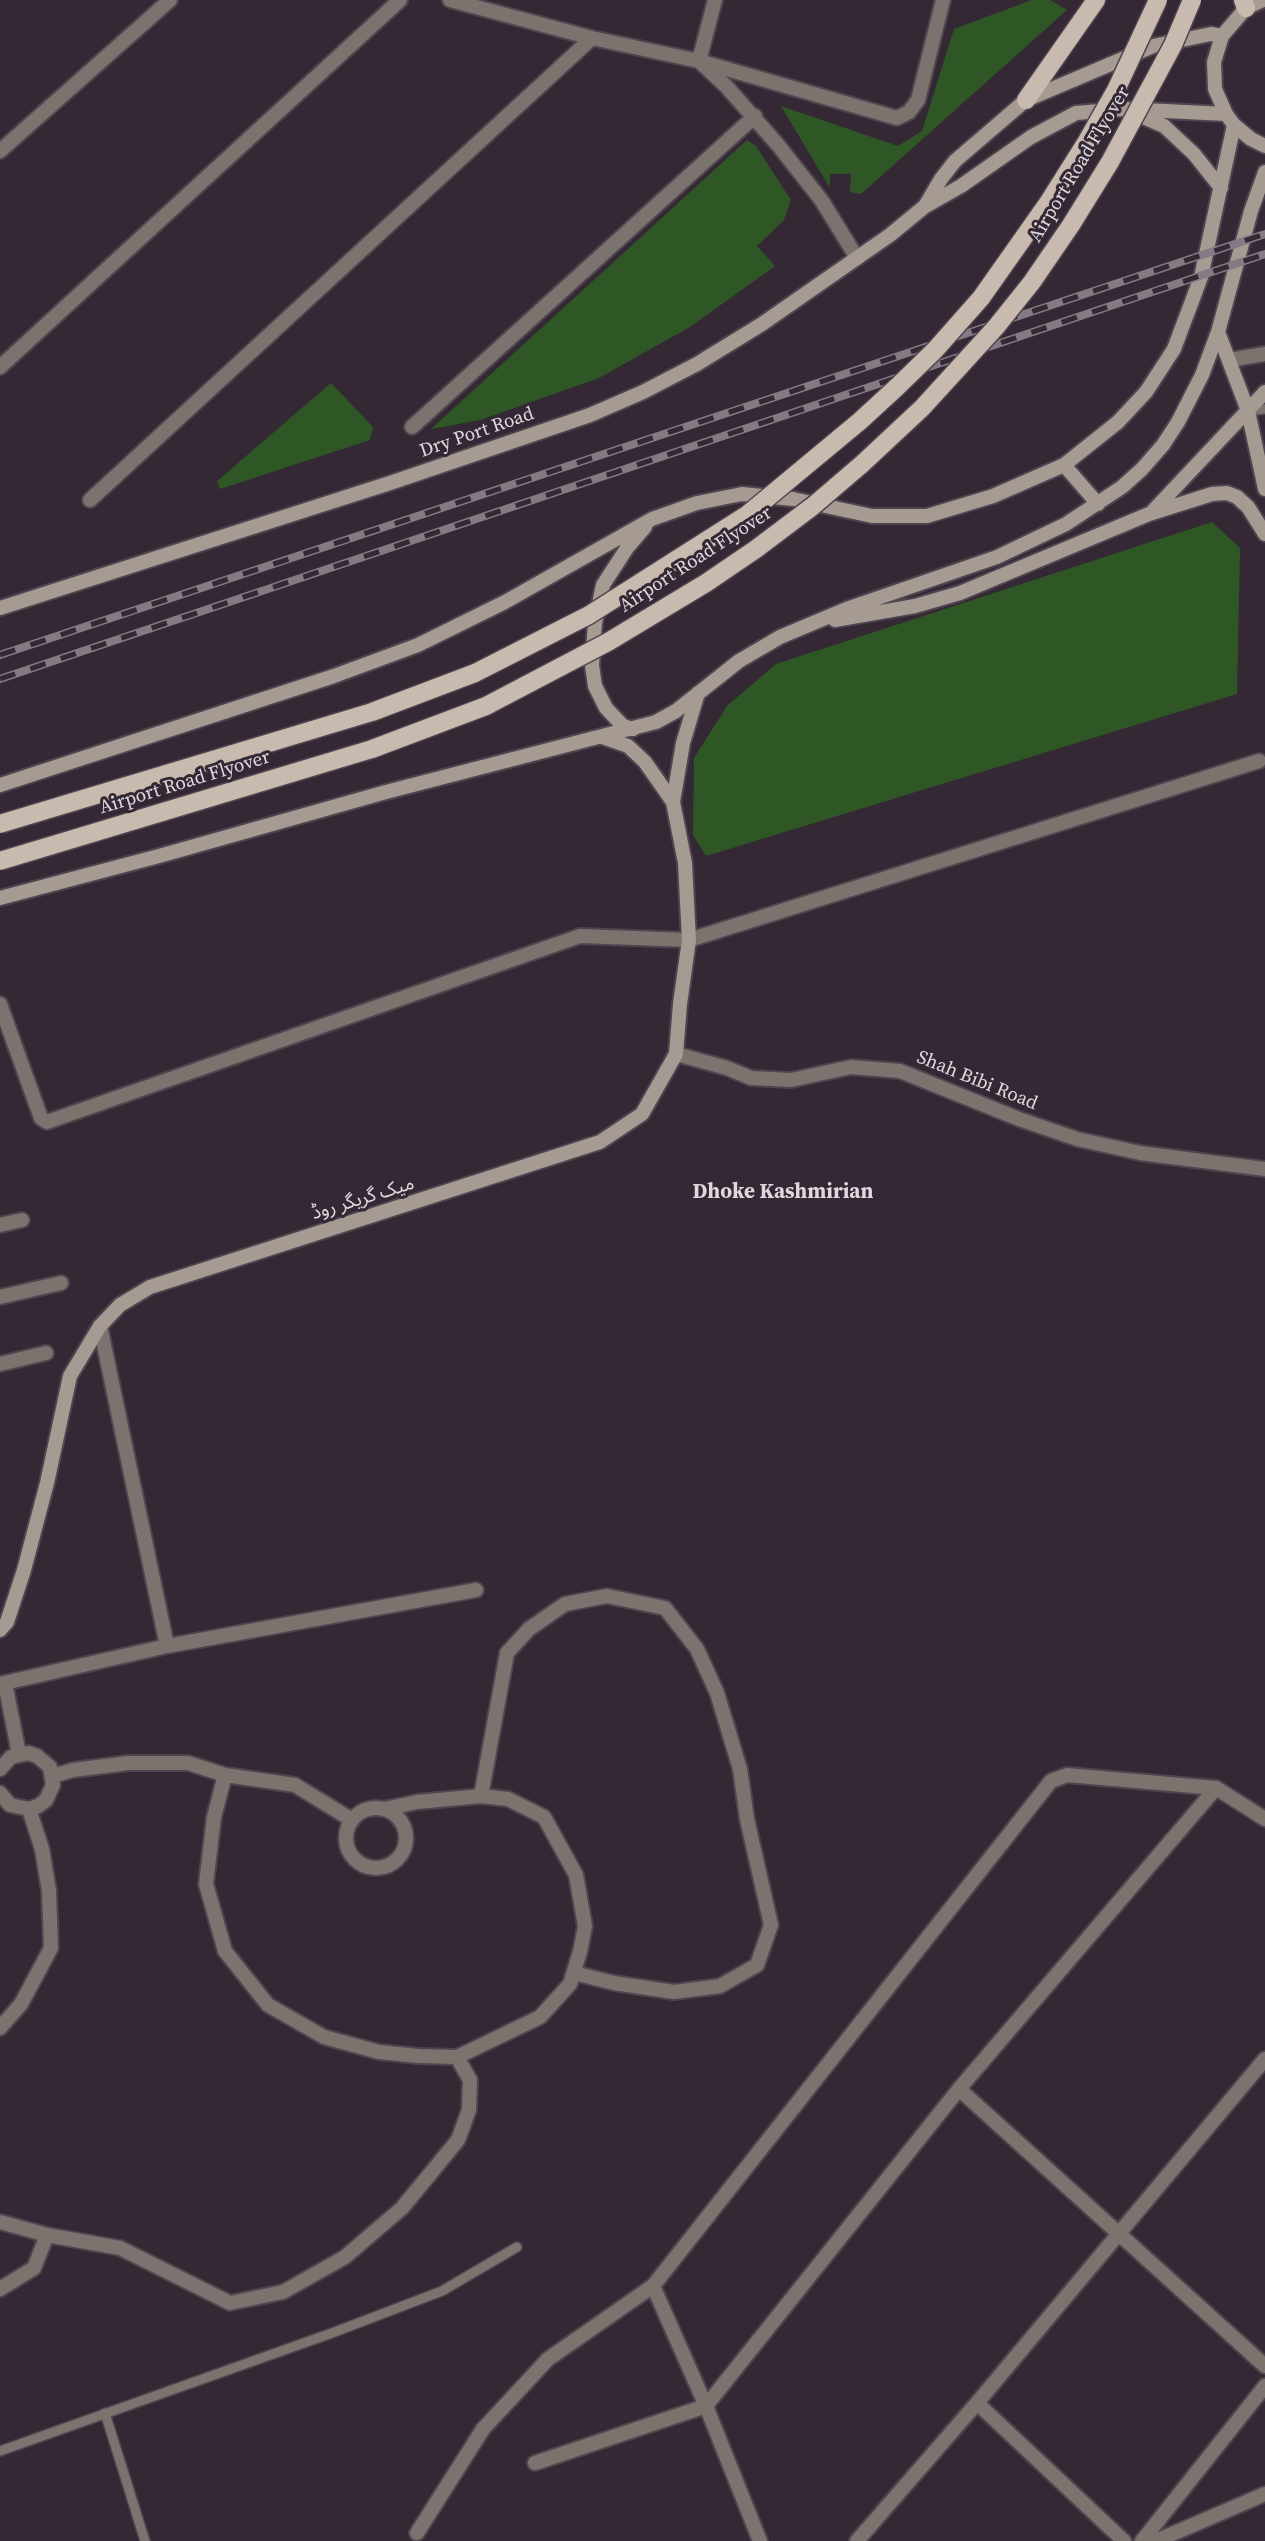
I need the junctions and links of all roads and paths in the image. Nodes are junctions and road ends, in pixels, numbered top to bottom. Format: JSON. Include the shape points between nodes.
{"nodes":[{"id":1,"x":170,"y":0,"type":"edge"},
{"id":2,"x":400,"y":0,"type":"edge"},
{"id":3,"x":450,"y":0,"type":"edge"},
{"id":4,"x":715,"y":0,"type":"edge"},
{"id":5,"x":943,"y":0,"type":"edge"},
{"id":6,"x":1096,"y":0,"type":"edge"},
{"id":7,"x":1158,"y":0,"type":"edge"},
{"id":8,"x":1192,"y":0,"type":"edge"},
{"id":9,"x":1253,"y":2,"type":"edge"},
{"id":10,"x":1222,"y":36,"type":"junction"},
{"id":11,"x":592,"y":38,"type":"junction"},
{"id":12,"x":699,"y":61,"type":"junction"},
{"id":13,"x":1026,"y":100,"type":"junction"},
{"id":14,"x":1124,"y":109,"type":"junction"},
{"id":15,"x":755,"y":116,"type":"junction"},
{"id":16,"x":1230,"y":120,"type":"junction"},
{"id":17,"x":1265,"y":146,"type":"edge"},
{"id":18,"x":0,"y":151,"type":"edge"},
{"id":19,"x":1265,"y":172,"type":"edge"},
{"id":20,"x":1221,"y":188,"type":"junction"},
{"id":21,"x":924,"y":207,"type":"junction"},
{"id":22,"x":857,"y":258,"type":"junction"},
{"id":23,"x":1218,"y":332,"type":"junction"},
{"id":24,"x":1265,"y":354,"type":"edge"},
{"id":25,"x":1229,"y":360,"type":"junction"},
{"id":26,"x":0,"y":367,"type":"edge"},
{"id":27,"x":1265,"y":392,"type":"edge"},
{"id":28,"x":1265,"y":410,"type":"edge"},
{"id":29,"x":1248,"y":411,"type":"junction"},
{"id":30,"x":412,"y":427,"type":"dead end"},
{"id":31,"x":1064,"y":465,"type":"junction"},
{"id":32,"x":1265,"y":489,"type":"edge"},
{"id":33,"x":90,"y":500,"type":"dead end"},
{"id":34,"x":1098,"y":504,"type":"junction"},
{"id":35,"x":1149,"y":514,"type":"junction"},
{"id":36,"x":652,"y":519,"type":"junction"},
{"id":37,"x":1265,"y":534,"type":"edge"},
{"id":38,"x":0,"y":608,"type":"edge"},
{"id":39,"x":810,"y":624,"type":"junction"},
{"id":40,"x":698,"y":693,"type":"junction"},
{"id":41,"x":633,"y":729,"type":"junction"},
{"id":42,"x":601,"y":736,"type":"junction"},
{"id":43,"x":1259,"y":761,"type":"dead end"},
{"id":44,"x":0,"y":785,"type":"edge"},
{"id":45,"x":673,"y":802,"type":"junction"},
{"id":46,"x":0,"y":824,"type":"edge"},
{"id":47,"x":0,"y":861,"type":"edge"},
{"id":48,"x":0,"y":898,"type":"edge"},
{"id":49,"x":690,"y":940,"type":"junction"},
{"id":50,"x":0,"y":1004,"type":"edge"},
{"id":51,"x":676,"y":1054,"type":"junction"},
{"id":52,"x":1265,"y":1169,"type":"edge"},
{"id":53,"x":23,"y":1220,"type":"dead end"},
{"id":54,"x":0,"y":1225,"type":"edge"},
{"id":55,"x":61,"y":1283,"type":"dead end"},
{"id":56,"x":0,"y":1297,"type":"edge"},
{"id":57,"x":100,"y":1326,"type":"junction"},
{"id":58,"x":46,"y":1353,"type":"dead end"},
{"id":59,"x":0,"y":1364,"type":"edge"},
{"id":60,"x":476,"y":1590,"type":"dead end"},
{"id":61,"x":0,"y":1630,"type":"edge"},
{"id":62,"x":167,"y":1646,"type":"junction"},
{"id":63,"x":3,"y":1684,"type":"edge"},
{"id":64,"x":19,"y":1754,"type":"junction"},
{"id":65,"x":0,"y":1769,"type":"edge"},
{"id":66,"x":225,"y":1775,"type":"junction"},
{"id":67,"x":53,"y":1776,"type":"junction"},
{"id":68,"x":1216,"y":1788,"type":"junction"},
{"id":69,"x":0,"y":1793,"type":"edge"},
{"id":70,"x":481,"y":1796,"type":"junction"},
{"id":71,"x":29,"y":1809,"type":"junction"},
{"id":72,"x":384,"y":1809,"type":"junction"},
{"id":73,"x":1265,"y":1819,"type":"edge"},
{"id":74,"x":352,"y":1820,"type":"junction"},
{"id":75,"x":573,"y":1973,"type":"junction"},
{"id":76,"x":0,"y":2028,"type":"edge"},
{"id":77,"x":457,"y":2057,"type":"junction"},
{"id":78,"x":1265,"y":2059,"type":"edge"},
{"id":79,"x":959,"y":2089,"type":"junction"},
{"id":80,"x":0,"y":2222,"type":"edge"},
{"id":81,"x":1118,"y":2233,"type":"junction"},
{"id":82,"x":47,"y":2235,"type":"junction"},
{"id":83,"x":516,"y":2247,"type":"dead end"},
{"id":84,"x":653,"y":2286,"type":"junction"},
{"id":85,"x":0,"y":2289,"type":"edge"},
{"id":86,"x":1265,"y":2366,"type":"edge"},
{"id":87,"x":1265,"y":2386,"type":"edge"},
{"id":88,"x":977,"y":2403,"type":"junction"},
{"id":89,"x":706,"y":2406,"type":"junction"},
{"id":90,"x":105,"y":2413,"type":"junction"},
{"id":91,"x":0,"y":2451,"type":"edge"},
{"id":92,"x":535,"y":2463,"type":"dead end"},
{"id":93,"x":1265,"y":2494,"type":"edge"},
{"id":94,"x":417,"y":2533,"type":"dead end"},
{"id":95,"x":145,"y":2541,"type":"edge"},
{"id":96,"x":761,"y":2541,"type":"edge"},
{"id":97,"x":857,"y":2541,"type":"edge"},
{"id":98,"x":1124,"y":2541,"type":"edge"},
{"id":99,"x":1142,"y":2541,"type":"edge"},
{"id":100,"x":1156,"y":2541,"type":"edge"}],
"edges":[{"from":1,"to":18,"type":"street"},
{"from":2,"to":26,"type":"street"},
{"from":3,"to":11,"type":"street"},
{"from":4,"to":12,"type":"street"},
{"from":5,"to":12,"type":"street","via":[[918,100],[897,118]]},
{"from":6,"to":13,"type":"main road"},
{"from":7,"to":46,"type":"main road","name":"Airport Road Flyover","bridge":true,"via":[[1087,141],[981,298],[897,387],[748,514],[589,615],[475,673],[372,712]]},
{"from":8,"to":47,"type":"main road","name":"Airport Road Flyover","bridge":true,"via":[[1110,162],[1032,282],[922,408],[813,506],[756,550],[608,642],[486,706],[372,749]]},
{"from":9,"to":10,"type":"main road"},
{"from":10,"to":13,"type":"main road","via":[[1211,34],[1153,46]]},
{"from":10,"to":16,"type":"main road","via":[[1214,62],[1216,89]]},
{"from":11,"to":12,"type":"street"},
{"from":11,"to":33,"type":"street"},
{"from":12,"to":15,"type":"street"},
{"from":13,"to":21,"type":"main road","via":[[955,161]]},
{"from":14,"to":16,"type":"main road"},
{"from":14,"to":20,"type":"main road","via":[[1164,126]]},
{"from":14,"to":21,"type":"main road","via":[[1076,113],[1051,124]]},
{"from":15,"to":22,"type":"street","via":[[822,201]]},
{"from":15,"to":30,"type":"street"},
{"from":16,"to":17,"type":"main road"},
{"from":16,"to":20,"type":"main road"},
{"from":19,"to":23,"type":"main road"},
{"from":20,"to":31,"type":"main road","via":[[1201,277],[1174,349],[1146,392],[1118,422]]},
{"from":21,"to":22,"type":"main road","name":"Dry Port Road"},
{"from":22,"to":38,"type":"main road","name":"Dry Port Road","via":[[696,364],[590,415]]},
{"from":23,"to":25,"type":"main road"},
{"from":23,"to":34,"type":"main road","via":[[1202,375],[1163,445],[1142,469]]},
{"from":24,"to":25,"type":"street"},
{"from":25,"to":29,"type":"main road"},
{"from":27,"to":29,"type":"main road"},
{"from":28,"to":29,"type":"lane"},
{"from":29,"to":32,"type":"main road"},
{"from":29,"to":35,"type":"main road"},
{"from":31,"to":34,"type":"main road"},
{"from":31,"to":36,"type":"main road","via":[[993,496],[927,516],[872,516],[793,499],[741,494]]},
{"from":34,"to":39,"type":"main road","via":[[997,557]]},
{"from":35,"to":37,"type":"main road","via":[[1227,493],[1248,507]]},
{"from":35,"to":39,"type":"main road","via":[[960,593],[915,606]]},
{"from":36,"to":41,"type":"main road","via":[[603,585],[595,623],[594,686],[606,708],[623,726]]},
{"from":36,"to":44,"type":"main road","via":[[418,645]]},
{"from":39,"to":40,"type":"main road","via":[[739,661]]},
{"from":40,"to":41,"type":"main road","via":[[676,711]]},
{"from":40,"to":45,"type":"main road","name":"میک گریگر روڈ"},
{"from":41,"to":42,"type":"main road"},
{"from":42,"to":45,"type":"main road","name":"میک گریگر روڈ","via":[[628,746]]},
{"from":42,"to":48,"type":"main road"},
{"from":43,"to":49,"type":"street"},
{"from":45,"to":49,"type":"main road","name":"میک گریگر روڈ","via":[[685,863]]},
{"from":49,"to":50,"type":"street","via":[[580,936],[47,1122],[41,1118]]},
{"from":49,"to":51,"type":"main road","name":"میک گریگر روڈ"},
{"from":51,"to":52,"type":"street","name":"Shah Bibi Road","via":[[751,1078],[791,1080],[851,1068],[900,1071],[1077,1139],[1140,1153]]},
{"from":51,"to":57,"type":"main road","name":"میک گریگر روڈ","via":[[642,1114],[600,1142],[150,1287],[120,1305]]},
{"from":53,"to":54,"type":"street"},
{"from":55,"to":56,"type":"street"},
{"from":57,"to":61,"type":"main road","name":"میک گریگر روڈ","via":[[70,1376],[24,1570],[7,1622]]},
{"from":57,"to":62,"type":"street"},
{"from":58,"to":59,"type":"street"},
{"from":60,"to":62,"type":"street"},
{"from":62,"to":63,"type":"street"},
{"from":63,"to":64,"type":"street"},
{"from":64,"to":65,"type":"street"},
{"from":64,"to":67,"type":"street","via":[[44,1760]]},
{"from":66,"to":67,"type":"street","via":[[188,1763],[128,1763]]},
{"from":66,"to":74,"type":"street","via":[[295,1785]]},
{"from":66,"to":77,"type":"street","via":[[205,1884],[225,1951],[268,2005],[324,2037],[379,2052]]},
{"from":67,"to":71,"type":"street","via":[[51,1793],[38,1807]]},
{"from":68,"to":73,"type":"street"},
{"from":68,"to":79,"type":"street"},
{"from":68,"to":84,"type":"street","via":[[1067,1775],[1051,1781]]},
{"from":69,"to":71,"type":"street","via":[[10,1805]]},
{"from":70,"to":72,"type":"street"},
{"from":70,"to":75,"type":"street","via":[[508,1799],[544,1817],[576,1875],[585,1926]]},
{"from":70,"to":75,"type":"street","via":[[508,1653],[529,1629],[565,1604],[607,1596],[665,1608],[697,1649],[717,1693],[740,1769],[771,1925],[757,1965],[720,1986],[674,1992]]},
{"from":71,"to":76,"type":"street","via":[[50,1891],[51,1948],[21,2004]]},
{"from":72,"to":74,"type":"street","via":[[366,1810]]},
{"from":72,"to":74,"type":"street","via":[[405,1830],[404,1850],[390,1864],[370,1868],[353,1857],[346,1839]]},
{"from":75,"to":77,"type":"street","via":[[570,1984],[540,2017]]},
{"from":77,"to":82,"type":"street","via":[[470,2080],[470,2110],[458,2140],[402,2208],[345,2257],[283,2292],[230,2303],[120,2248]]},
{"from":78,"to":81,"type":"street"},
{"from":79,"to":81,"type":"street"},
{"from":79,"to":89,"type":"street"},
{"from":80,"to":82,"type":"street"},
{"from":81,"to":86,"type":"street"},
{"from":81,"to":88,"type":"street"},
{"from":82,"to":85,"type":"street","via":[[34,2268]]},
{"from":83,"to":90,"type":"lane","via":[[442,2291]]},
{"from":84,"to":89,"type":"street"},
{"from":84,"to":94,"type":"street","via":[[548,2359],[483,2429]]},
{"from":87,"to":99,"type":"street"},
{"from":88,"to":97,"type":"street"},
{"from":88,"to":98,"type":"street"},
{"from":89,"to":92,"type":"street"},
{"from":89,"to":96,"type":"street"},
{"from":90,"to":91,"type":"lane"},
{"from":90,"to":95,"type":"lane"},
{"from":93,"to":100,"type":"street"}]}
